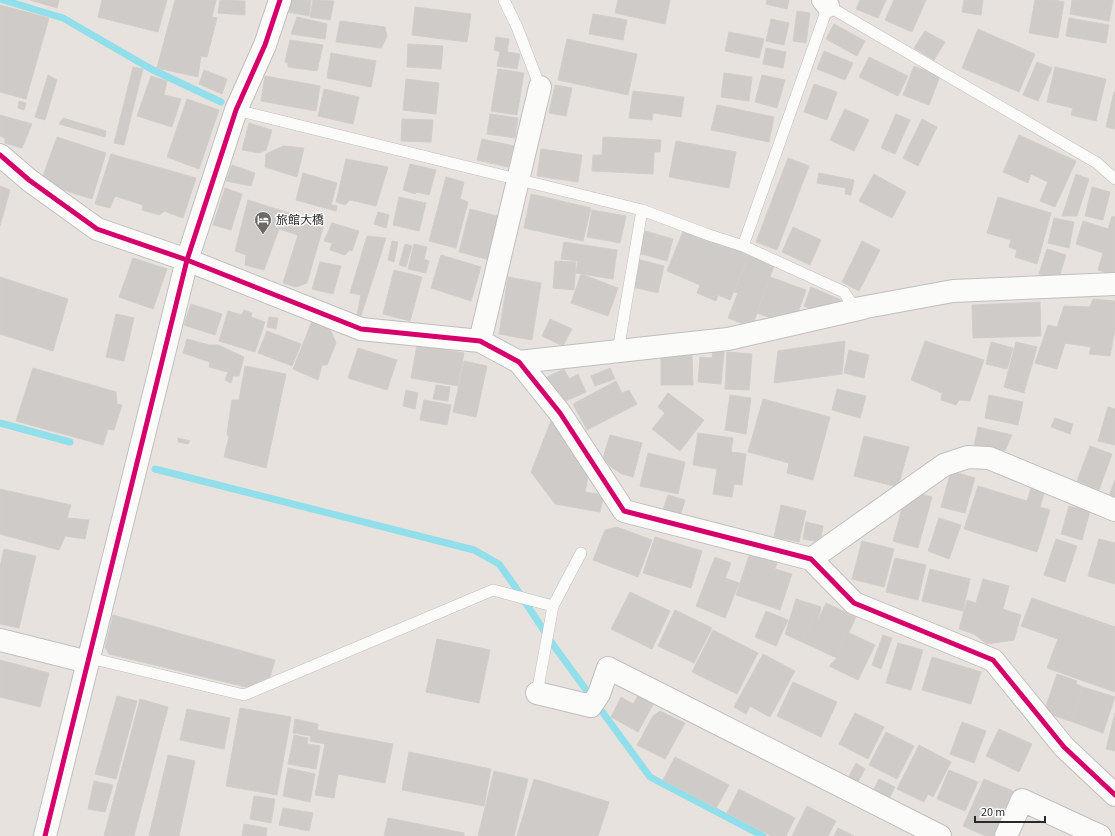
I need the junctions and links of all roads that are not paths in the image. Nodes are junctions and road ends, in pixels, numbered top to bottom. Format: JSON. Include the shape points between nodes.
{"nodes":[{"id":1,"x":280,"y":0,"type":"edge"},
{"id":2,"x":504,"y":0,"type":"edge"},
{"id":3,"x":826,"y":3,"type":"edge"},
{"id":4,"x":540,"y":87,"type":"joint"},
{"id":5,"x":236,"y":110,"type":"junction"},
{"id":6,"x":0,"y":155,"type":"edge"},
{"id":7,"x":1115,"y":179,"type":"edge"},
{"id":8,"x":518,"y":180,"type":"junction"},
{"id":9,"x":642,"y":210,"type":"junction"},
{"id":10,"x":743,"y":246,"type":"junction"},
{"id":11,"x":187,"y":260,"type":"junction"},
{"id":12,"x":1115,"y":284,"type":"edge"},
{"id":13,"x":855,"y":309,"type":"junction"},
{"id":14,"x":480,"y":341,"type":"junction"},
{"id":15,"x":618,"y":351,"type":"junction"},
{"id":16,"x":519,"y":362,"type":"junction"},
{"id":17,"x":1115,"y":510,"type":"edge"},
{"id":18,"x":581,"y":553,"type":"dead end"},
{"id":19,"x":812,"y":559,"type":"junction"},
{"id":20,"x":553,"y":606,"type":"junction"},
{"id":21,"x":0,"y":640,"type":"edge"},
{"id":22,"x":89,"y":660,"type":"junction"},
{"id":23,"x":537,"y":693,"type":"joint"},
{"id":24,"x":1115,"y":795,"type":"edge"},
{"id":25,"x":45,"y":836,"type":"edge"},
{"id":26,"x":940,"y":836,"type":"edge"},
{"id":27,"x":1006,"y":836,"type":"edge"},
{"id":28,"x":1100,"y":836,"type":"edge"}],
"edges":[{"from":1,"to":5,"type":"street","via":[[265,44]]},
{"from":2,"to":4,"type":"lane"},
{"from":3,"to":7,"type":"lane","via":[[1097,163]]},
{"from":3,"to":10,"type":"lane"},
{"from":4,"to":8,"type":"street"},
{"from":5,"to":8,"type":"lane"},
{"from":5,"to":11,"type":"street"},
{"from":6,"to":11,"type":"street","via":[[97,229]]},
{"from":8,"to":9,"type":"lane"},
{"from":8,"to":14,"type":"street"},
{"from":9,"to":10,"type":"lane"},
{"from":9,"to":15,"type":"lane"},
{"from":10,"to":13,"type":"lane","via":[[844,292]]},
{"from":11,"to":14,"type":"street","via":[[361,329]]},
{"from":11,"to":22,"type":"street"},
{"from":12,"to":13,"type":"street","via":[[953,291]]},
{"from":13,"to":15,"type":"street","via":[[863,308],[728,339]]},
{"from":14,"to":16,"type":"street"},
{"from":15,"to":16,"type":"street"},
{"from":16,"to":19,"type":"street","via":[[560,413],[624,511]]},
{"from":17,"to":19,"type":"street","via":[[989,458],[968,457],[944,465]]},
{"from":18,"to":20,"type":"lane"},
{"from":19,"to":24,"type":"street","via":[[854,603],[993,660],[1064,747]]},
{"from":20,"to":22,"type":"lane","via":[[493,590],[244,695]]},
{"from":20,"to":23,"type":"lane"},
{"from":21,"to":22,"type":"street"},
{"from":22,"to":25,"type":"street"},
{"from":23,"to":26,"type":"street","via":[[595,700],[608,668]]},
{"from":27,"to":28,"type":"street","via":[[1022,800]]}]}
